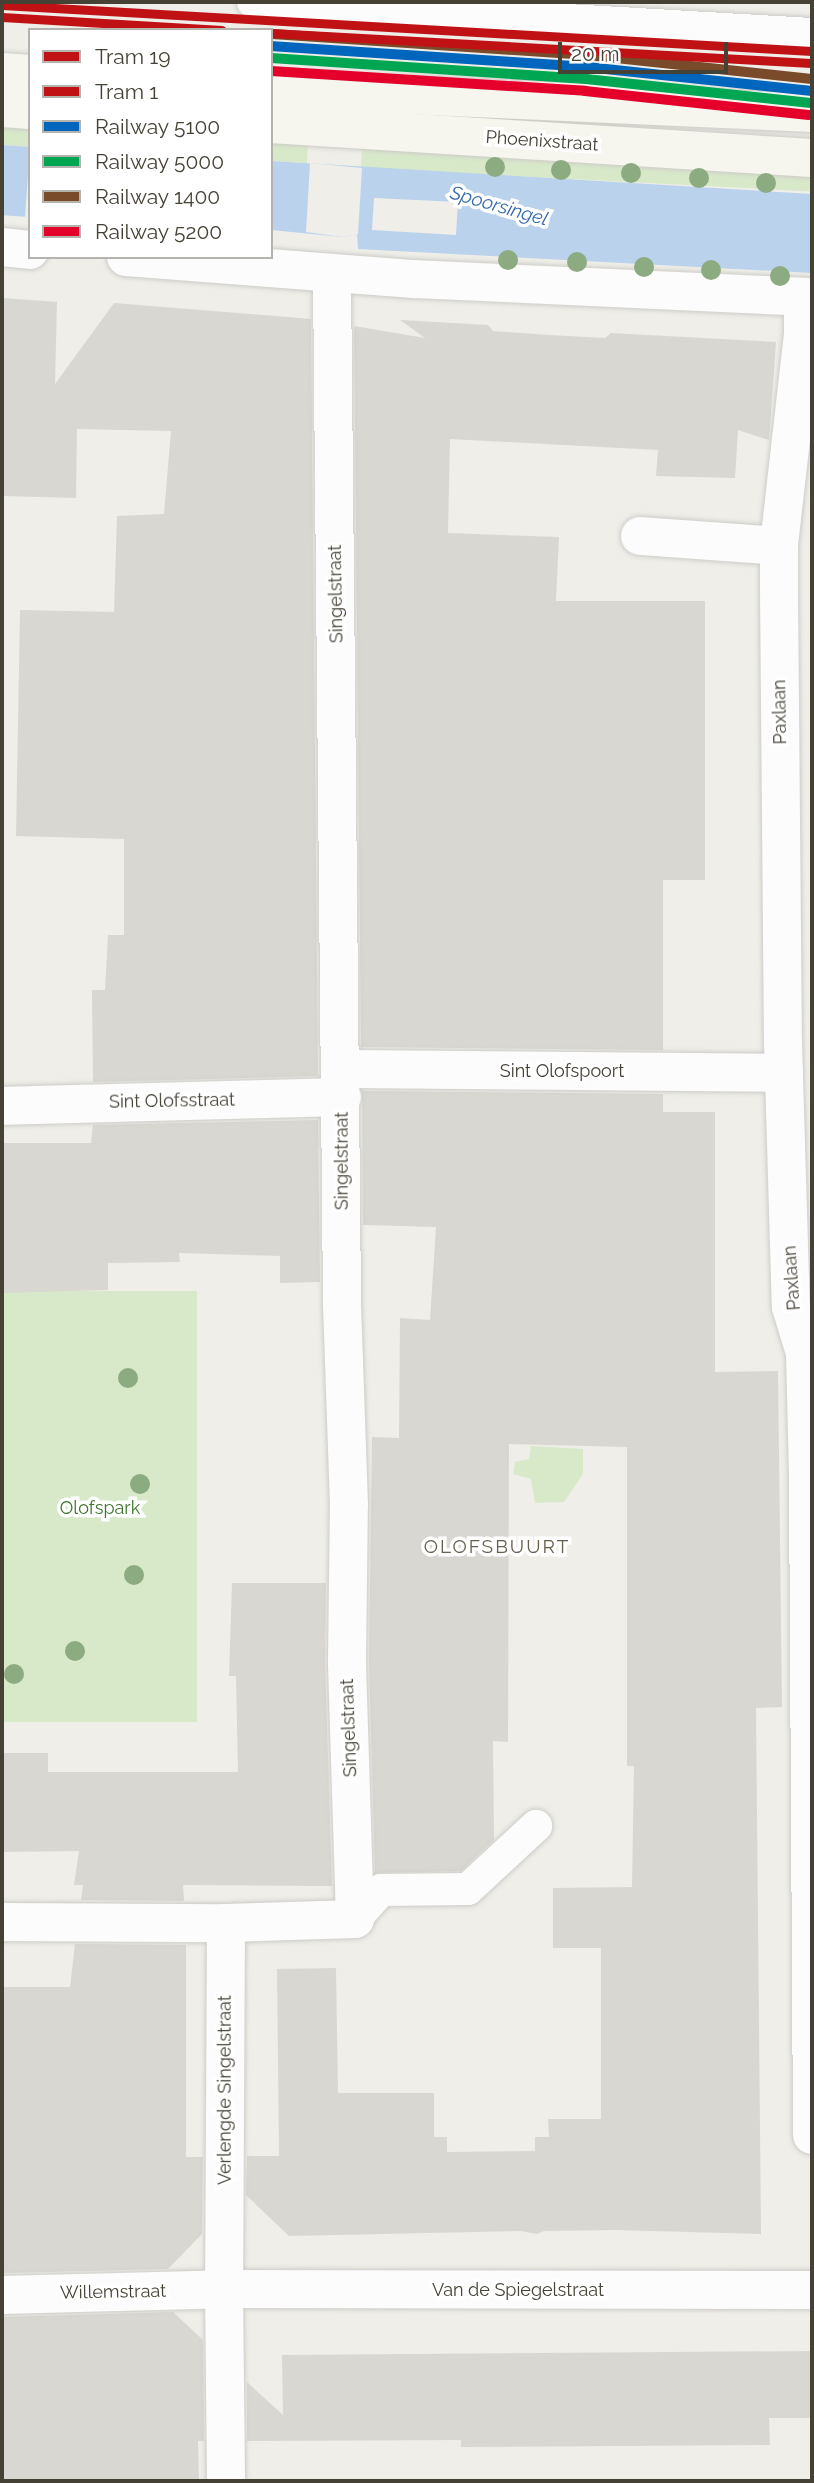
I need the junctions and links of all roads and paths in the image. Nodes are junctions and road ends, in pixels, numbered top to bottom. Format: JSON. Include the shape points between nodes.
{"nodes":[{"id":1,"x":253,"y":2,"type":"edge"},
{"id":2,"x":812,"y":34,"type":"edge"},
{"id":3,"x":2,"y":72,"type":"edge"},
{"id":4,"x":28,"y":74,"type":"edge"},
{"id":5,"x":273,"y":89,"type":"edge"},
{"id":6,"x":2,"y":108,"type":"edge"},
{"id":7,"x":28,"y":110,"type":"edge"},
{"id":8,"x":812,"y":113,"type":"edge"},
{"id":9,"x":273,"y":124,"type":"edge"},
{"id":10,"x":812,"y":158,"type":"edge"},
{"id":11,"x":2,"y":247,"type":"edge"},
{"id":12,"x":28,"y":250,"type":"edge"},
{"id":13,"x":150,"y":259,"type":"edge"},
{"id":14,"x":332,"y":274,"type":"junction"},
{"id":15,"x":808,"y":297,"type":"edge"},
{"id":16,"x":640,"y":536,"type":"dead end"},
{"id":17,"x":779,"y":546,"type":"junction"},
{"id":18,"x":793,"y":1053,"type":"edge"},
{"id":19,"x":341,"y":1083,"type":"junction"},
{"id":20,"x":2,"y":1106,"type":"edge"},
{"id":21,"x":810,"y":1480,"type":"edge"},
{"id":22,"x":536,"y":1826,"type":"dead end"},
{"id":23,"x":355,"y":1919,"type":"junction"},
{"id":24,"x":2,"y":1922,"type":"edge"},
{"id":25,"x":226,"y":1923,"type":"junction"},
{"id":26,"x":812,"y":2135,"type":"edge"},
{"id":27,"x":224,"y":2289,"type":"junction"},
{"id":28,"x":812,"y":2291,"type":"edge"},
{"id":29,"x":2,"y":2295,"type":"edge"},
{"id":30,"x":226,"y":2481,"type":"edge"}],
"edges":[{"from":1,"to":2,"type":"lane"},
{"from":3,"to":4,"type":"street"},
{"from":5,"to":8,"type":"street"},
{"from":6,"to":7,"type":"street"},
{"from":9,"to":10,"type":"street","name":"Phoenixstraat"},
{"from":11,"to":12,"type":"street"},
{"from":13,"to":14,"type":"street"},
{"from":14,"to":15,"type":"street"},
{"from":14,"to":19,"type":"street","name":"Singelstraat"},
{"from":15,"to":17,"type":"street","name":"Paxlaan"},
{"from":16,"to":17,"type":"street"},
{"from":17,"to":18,"type":"street","name":"Paxlaan"},
{"from":18,"to":19,"type":"street","name":"Sint Olofspoort"},
{"from":18,"to":21,"type":"street","name":"Paxlaan","via":[[791,1307],[805,1353]]},
{"from":19,"to":20,"type":"street","name":"Sint Olofsstraat"},
{"from":19,"to":23,"type":"street","name":"Singelstraat","via":[[349,1505],[347,1661]]},
{"from":21,"to":26,"type":"street","name":"Paxlaan"},
{"from":22,"to":23,"type":"lane","via":[[468,1889],[381,1890]]},
{"from":23,"to":25,"type":"street"},
{"from":24,"to":25,"type":"street"},
{"from":25,"to":27,"type":"street","name":"Verlengde Singelstraat"},
{"from":27,"to":28,"type":"street","name":"Van de Spiegelstraat"},
{"from":27,"to":29,"type":"street","name":"Willemstraat"},
{"from":27,"to":30,"type":"street","name":"Verlengde Singelstraat"}]}
